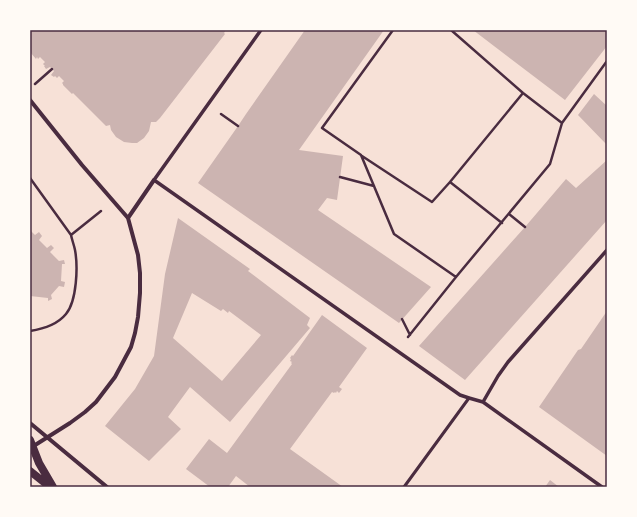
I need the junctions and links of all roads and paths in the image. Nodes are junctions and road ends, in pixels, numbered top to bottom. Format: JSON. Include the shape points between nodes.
{"nodes":[{"id":1,"x":261,"y":30,"type":"edge"},
{"id":2,"x":393,"y":30,"type":"edge"},
{"id":3,"x":451,"y":30,"type":"edge"},
{"id":4,"x":607,"y":61,"type":"edge"},
{"id":5,"x":52,"y":69,"type":"dead end"},
{"id":6,"x":30,"y":89,"type":"edge"},
{"id":7,"x":523,"y":93,"type":"junction"},
{"id":8,"x":30,"y":100,"type":"edge"},
{"id":9,"x":208,"y":105,"type":"junction"},
{"id":10,"x":562,"y":123,"type":"junction"},
{"id":11,"x":238,"y":126,"type":"dead end"},
{"id":12,"x":361,"y":155,"type":"junction"},
{"id":13,"x":340,"y":177,"type":"dead end"},
{"id":14,"x":30,"y":178,"type":"edge"},
{"id":15,"x":154,"y":180,"type":"junction"},
{"id":16,"x":450,"y":182,"type":"junction"},
{"id":17,"x":374,"y":186,"type":"junction"},
{"id":18,"x":509,"y":214,"type":"junction"},
{"id":19,"x":128,"y":218,"type":"junction"},
{"id":20,"x":90,"y":220,"type":"dead end"},
{"id":21,"x":502,"y":223,"type":"junction"},
{"id":22,"x":525,"y":227,"type":"dead end"},
{"id":23,"x":71,"y":235,"type":"junction"},
{"id":24,"x":607,"y":250,"type":"edge"},
{"id":25,"x":456,"y":277,"type":"junction"},
{"id":26,"x":402,"y":319,"type":"dead end"},
{"id":27,"x":413,"y":330,"type":"dead end"},
{"id":28,"x":30,"y":331,"type":"edge"},
{"id":29,"x":410,"y":335,"type":"dead end"},
{"id":30,"x":469,"y":398,"type":"junction"},
{"id":31,"x":483,"y":402,"type":"junction"},
{"id":32,"x":30,"y":424,"type":"edge"},
{"id":33,"x":47,"y":438,"type":"junction"},
{"id":34,"x":31,"y":445,"type":"edge"},
{"id":35,"x":30,"y":471,"type":"edge"},
{"id":36,"x":50,"y":487,"type":"edge"},
{"id":37,"x":53,"y":487,"type":"edge"},
{"id":38,"x":107,"y":487,"type":"edge"},
{"id":39,"x":404,"y":487,"type":"edge"},
{"id":40,"x":602,"y":487,"type":"edge"}],
"edges":[{"from":1,"to":9,"type":"street"},
{"from":2,"to":12,"type":"path","via":[[322,128]]},
{"from":3,"to":7,"type":"path"},
{"from":4,"to":10,"type":"path"},
{"from":5,"to":6,"type":"path"},
{"from":7,"to":10,"type":"path"},
{"from":7,"to":16,"type":"path"},
{"from":8,"to":19,"type":"street"},
{"from":9,"to":11,"type":"path"},
{"from":9,"to":15,"type":"street"},
{"from":10,"to":18,"type":"path","via":[[550,164]]},
{"from":12,"to":16,"type":"path","via":[[432,202]]},
{"from":12,"to":17,"type":"path"},
{"from":13,"to":17,"type":"path"},
{"from":14,"to":23,"type":"path"},
{"from":15,"to":19,"type":"street"},
{"from":15,"to":30,"type":"street","via":[[460,395]]},
{"from":16,"to":21,"type":"path"},
{"from":17,"to":25,"type":"path","via":[[394,234]]},
{"from":18,"to":21,"type":"path"},
{"from":18,"to":22,"type":"path"},
{"from":19,"to":33,"type":"street","via":[[140,273],[138,317],[131,347],[116,377],[96,402]]},
{"from":20,"to":23,"type":"path"},
{"from":21,"to":25,"type":"path"},
{"from":23,"to":28,"type":"path","via":[[75,249],[76,276],[71,304],[67,313],[51,326]]},
{"from":24,"to":31,"type":"street","via":[[508,362]]},
{"from":25,"to":27,"type":"path"},
{"from":26,"to":29,"type":"path"},
{"from":30,"to":31,"type":"street"},
{"from":30,"to":39,"type":"lane"},
{"from":31,"to":40,"type":"street"},
{"from":32,"to":33,"type":"street"},
{"from":33,"to":34,"type":"street"},
{"from":33,"to":38,"type":"street"},
{"from":34,"to":37,"type":"main road"},
{"from":35,"to":36,"type":"main road"}]}
